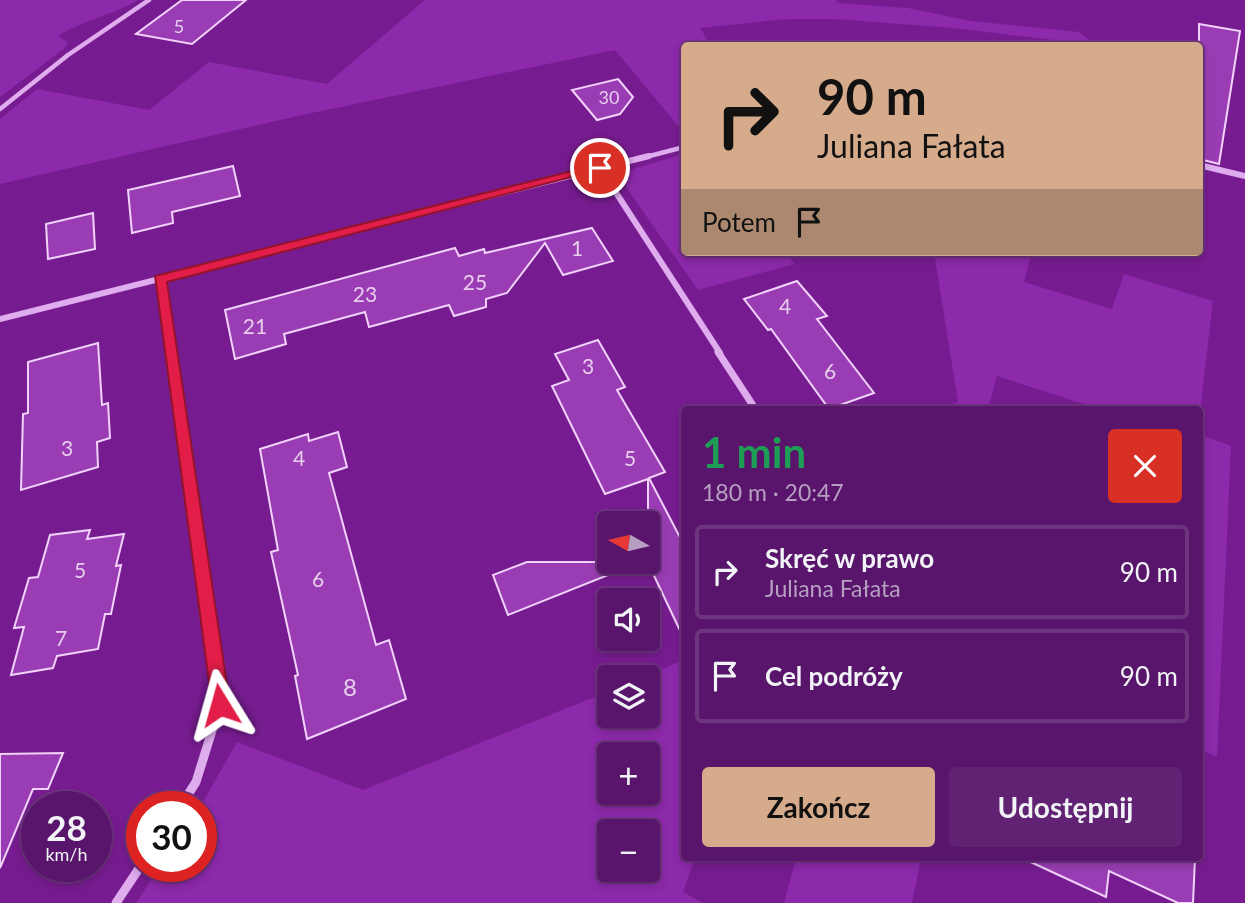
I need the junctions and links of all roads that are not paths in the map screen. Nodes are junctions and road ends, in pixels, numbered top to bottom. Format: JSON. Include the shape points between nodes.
{"nodes":[{"id":1,"x":149,"y":0,"type":"edge"},
{"id":2,"x":0,"y":109,"type":"edge"},
{"id":3,"x":681,"y":147,"type":"edge"},
{"id":4,"x":1203,"y":166,"type":"edge"},
{"id":5,"x":600,"y":168,"type":"junction"},
{"id":6,"x":1245,"y":176,"type":"edge"},
{"id":7,"x":159,"y":279,"type":"junction"},
{"id":8,"x":0,"y":319,"type":"edge"},
{"id":9,"x":753,"y":406,"type":"edge"},
{"id":10,"x":190,"y":791,"type":"edge"},
{"id":11,"x":130,"y":882,"type":"edge"},
{"id":12,"x":116,"y":903,"type":"edge"}],
"edges":[{"from":1,"to":2,"type":"street"},
{"from":3,"to":5,"type":"street"},
{"from":4,"to":6,"type":"street"},
{"from":5,"to":7,"type":"street"},
{"from":5,"to":9,"type":"street"},
{"from":7,"to":8,"type":"street"},
{"from":7,"to":10,"type":"street","via":[[220,705]]},
{"from":11,"to":12,"type":"street"}]}
